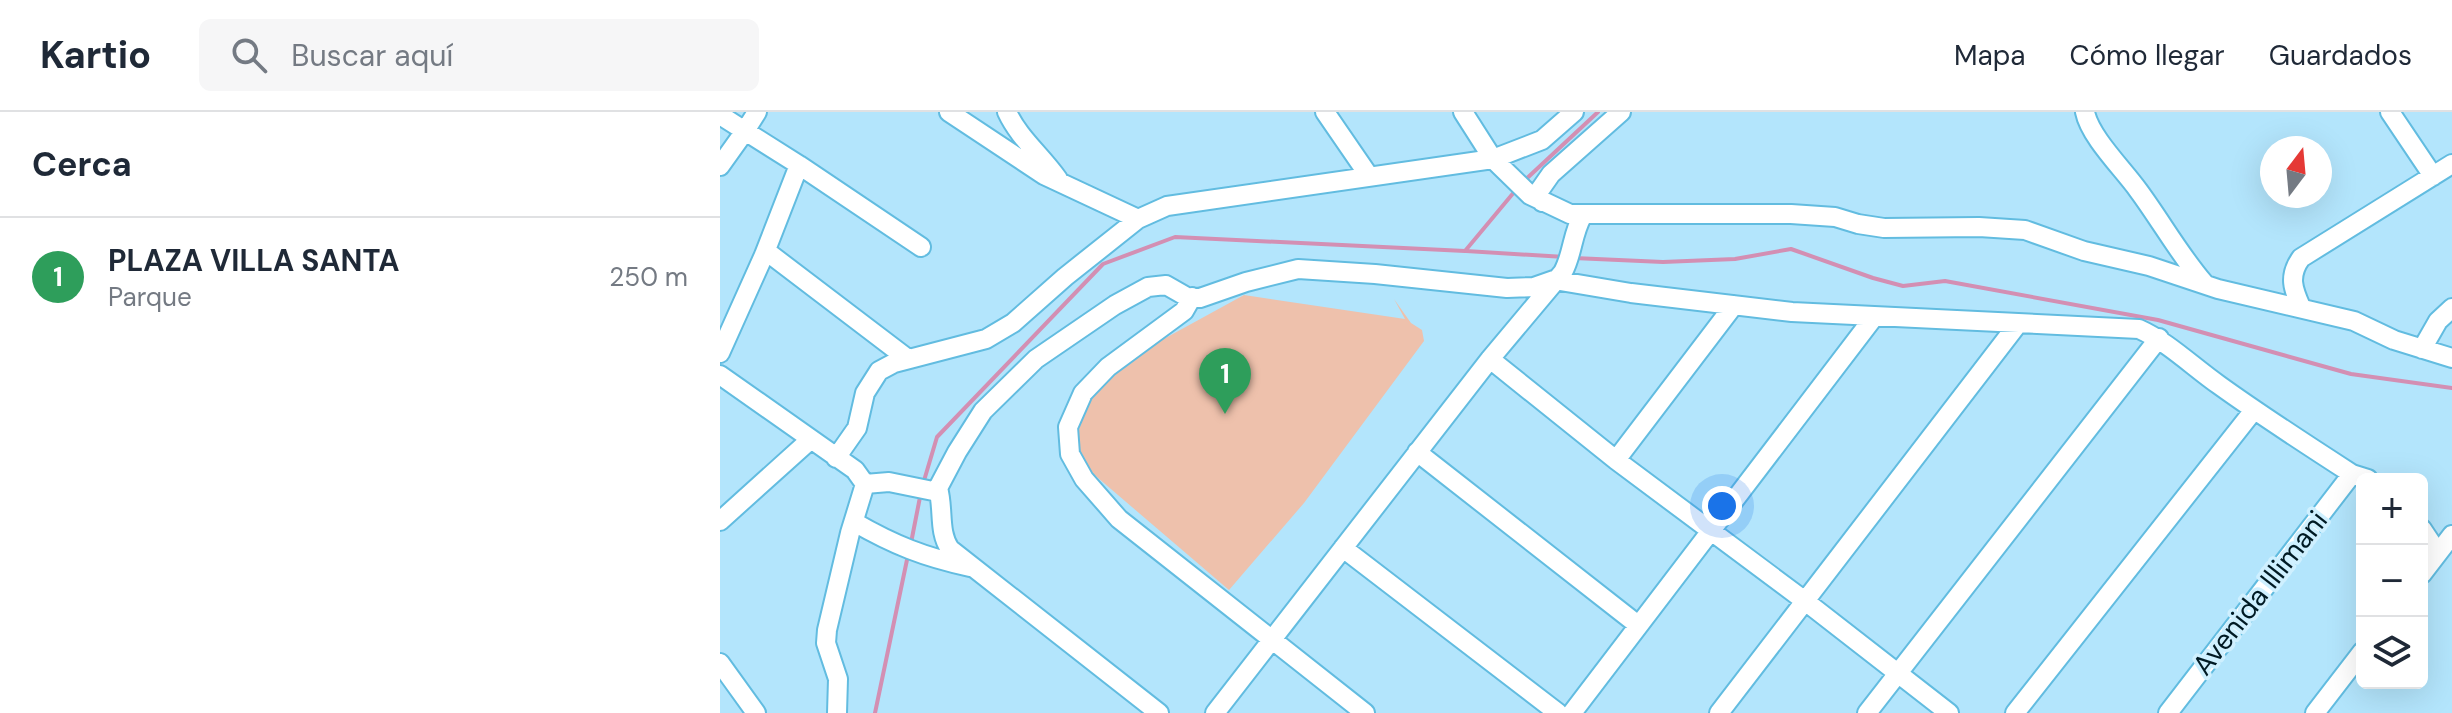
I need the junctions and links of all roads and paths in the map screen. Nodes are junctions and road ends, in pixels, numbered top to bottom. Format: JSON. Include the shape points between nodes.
{"nodes":[{"id":1,"x":757,"y":112,"type":"edge"},
{"id":2,"x":949,"y":112,"type":"edge"},
{"id":3,"x":1007,"y":112,"type":"edge"},
{"id":4,"x":1325,"y":112,"type":"edge"},
{"id":5,"x":1463,"y":112,"type":"edge"},
{"id":6,"x":1574,"y":112,"type":"edge"},
{"id":7,"x":1621,"y":112,"type":"edge"},
{"id":8,"x":2085,"y":112,"type":"edge"},
{"id":9,"x":2390,"y":112,"type":"edge"},
{"id":10,"x":720,"y":115,"type":"edge"},
{"id":11,"x":745,"y":131,"type":"junction"},
{"id":12,"x":1493,"y":159,"type":"junction"},
{"id":13,"x":2452,"y":164,"type":"edge"},
{"id":14,"x":799,"y":165,"type":"junction"},
{"id":15,"x":720,"y":166,"type":"edge"},
{"id":16,"x":1369,"y":176,"type":"junction"},
{"id":17,"x":2433,"y":176,"type":"junction"},
{"id":18,"x":1061,"y":183,"type":"junction"},
{"id":19,"x":1542,"y":202,"type":"junction"},
{"id":20,"x":1583,"y":215,"type":"junction"},
{"id":21,"x":1138,"y":219,"type":"junction"},
{"id":22,"x":921,"y":247,"type":"dead end"},
{"id":23,"x":766,"y":251,"type":"junction"},
{"id":24,"x":1554,"y":280,"type":"junction"},
{"id":25,"x":2205,"y":283,"type":"junction"},
{"id":26,"x":1192,"y":297,"type":"junction"},
{"id":27,"x":1734,"y":305,"type":"junction"},
{"id":28,"x":2301,"y":307,"type":"junction"},
{"id":29,"x":2452,"y":308,"type":"edge"},
{"id":30,"x":1874,"y":317,"type":"junction"},
{"id":31,"x":2017,"y":325,"type":"junction"},
{"id":32,"x":2159,"y":338,"type":"junction"},
{"id":33,"x":2422,"y":349,"type":"junction"},
{"id":34,"x":720,"y":353,"type":"edge"},
{"id":35,"x":2452,"y":358,"type":"edge"},
{"id":36,"x":908,"y":359,"type":"junction"},
{"id":37,"x":1490,"y":359,"type":"junction"},
{"id":38,"x":720,"y":375,"type":"edge"},
{"id":39,"x":2254,"y":410,"type":"junction"},
{"id":40,"x":810,"y":440,"type":"junction"},
{"id":41,"x":1417,"y":452,"type":"junction"},
{"id":42,"x":836,"y":458,"type":"junction"},
{"id":43,"x":1616,"y":460,"type":"junction"},
{"id":44,"x":2356,"y":474,"type":"edge"},
{"id":45,"x":2356,"y":481,"type":"edge"},
{"id":46,"x":865,"y":484,"type":"junction"},
{"id":47,"x":938,"y":488,"type":"junction"},
{"id":48,"x":720,"y":521,"type":"edge"},
{"id":49,"x":854,"y":522,"type":"junction"},
{"id":50,"x":1711,"y":531,"type":"junction"},
{"id":51,"x":2452,"y":535,"type":"edge"},
{"id":52,"x":2428,"y":538,"type":"edge"},
{"id":53,"x":1343,"y":548,"type":"junction"},
{"id":54,"x":2438,"y":553,"type":"junction"},
{"id":55,"x":2428,"y":566,"type":"edge"},
{"id":56,"x":973,"y":567,"type":"junction"},
{"id":57,"x":1805,"y":601,"type":"junction"},
{"id":58,"x":1638,"y":625,"type":"junction"},
{"id":59,"x":1271,"y":640,"type":"junction"},
{"id":60,"x":2356,"y":660,"type":"edge"},
{"id":61,"x":720,"y":663,"type":"edge"},
{"id":62,"x":1898,"y":674,"type":"junction"},
{"id":63,"x":756,"y":713,"type":"edge"},
{"id":64,"x":837,"y":713,"type":"edge"},
{"id":65,"x":1159,"y":713,"type":"edge"},
{"id":66,"x":1215,"y":713,"type":"edge"},
{"id":67,"x":1365,"y":713,"type":"edge"},
{"id":68,"x":1558,"y":713,"type":"edge"},
{"id":69,"x":1572,"y":713,"type":"edge"},
{"id":70,"x":1719,"y":713,"type":"edge"},
{"id":71,"x":1867,"y":713,"type":"edge"},
{"id":72,"x":1949,"y":713,"type":"edge"},
{"id":73,"x":2015,"y":713,"type":"edge"},
{"id":74,"x":2168,"y":713,"type":"edge"},
{"id":75,"x":2315,"y":713,"type":"edge"}],
"edges":[{"from":1,"to":11,"type":"street"},
{"from":2,"to":18,"type":"street"},
{"from":3,"to":18,"type":"street","via":[[1016,132]]},
{"from":4,"to":16,"type":"street"},
{"from":5,"to":12,"type":"street"},
{"from":6,"to":12,"type":"street","via":[[1542,140]]},
{"from":7,"to":19,"type":"street","via":[[1551,174],[1537,194]]},
{"from":8,"to":25,"type":"street"},
{"from":9,"to":17,"type":"street"},
{"from":10,"to":11,"type":"street"},
{"from":11,"to":14,"type":"street"},
{"from":11,"to":15,"type":"street"},
{"from":12,"to":16,"type":"street"},
{"from":12,"to":19,"type":"street"},
{"from":13,"to":17,"type":"street"},
{"from":14,"to":22,"type":"street"},
{"from":14,"to":23,"type":"street"},
{"from":16,"to":21,"type":"street","via":[[1167,206]]},
{"from":17,"to":28,"type":"street","via":[[2301,258],[2292,277]]},
{"from":18,"to":21,"type":"street"},
{"from":19,"to":20,"type":"street"},
{"from":20,"to":24,"type":"street","via":[[1571,257]]},
{"from":20,"to":25,"type":"street","via":[[1791,214],[1884,228],[2025,230]]},
{"from":21,"to":36,"type":"street","via":[[1013,323],[986,339]]},
{"from":23,"to":34,"type":"street"},
{"from":23,"to":36,"type":"street"},
{"from":24,"to":26,"type":"street","via":[[1507,288],[1298,269]]},
{"from":24,"to":27,"type":"street"},
{"from":24,"to":37,"type":"street"},
{"from":25,"to":28,"type":"street"},
{"from":26,"to":47,"type":"street","via":[[1166,285],[1148,287],[1036,359],[983,411]]},
{"from":26,"to":59,"type":"street","via":[[1184,311],[1090,383],[1070,417],[1068,445],[1084,479],[1107,507]]},
{"from":27,"to":30,"type":"street"},
{"from":27,"to":43,"type":"street"},
{"from":28,"to":33,"type":"street","via":[[2354,321]]},
{"from":29,"to":33,"type":"street"},
{"from":30,"to":31,"type":"street"},
{"from":30,"to":50,"type":"street"},
{"from":31,"to":32,"type":"street","via":[[2116,326]]},
{"from":31,"to":57,"type":"street"},
{"from":32,"to":39,"type":"street"},
{"from":32,"to":62,"type":"street"},
{"from":33,"to":35,"type":"street"},
{"from":36,"to":42,"type":"street","via":[[879,371],[865,393],[857,428]]},
{"from":37,"to":41,"type":"street"},
{"from":37,"to":43,"type":"street"},
{"from":38,"to":40,"type":"street"},
{"from":39,"to":44,"type":"street"},
{"from":39,"to":73,"type":"street"},
{"from":40,"to":42,"type":"street"},
{"from":40,"to":48,"type":"street"},
{"from":41,"to":53,"type":"street"},
{"from":41,"to":58,"type":"street"},
{"from":42,"to":46,"type":"street"},
{"from":43,"to":50,"type":"street"},
{"from":45,"to":74,"type":"street","name":"Avenida Illimani"},
{"from":46,"to":47,"type":"street"},
{"from":46,"to":49,"type":"street"},
{"from":47,"to":56,"type":"street","via":[[946,543]]},
{"from":49,"to":56,"type":"street","via":[[928,558]]},
{"from":49,"to":64,"type":"street","via":[[827,630],[838,679]]},
{"from":50,"to":57,"type":"street"},
{"from":50,"to":58,"type":"street"},
{"from":51,"to":54,"type":"street"},
{"from":52,"to":54,"type":"street"},
{"from":53,"to":59,"type":"street"},
{"from":53,"to":68,"type":"street"},
{"from":54,"to":55,"type":"street"},
{"from":56,"to":65,"type":"street"},
{"from":57,"to":62,"type":"street"},
{"from":57,"to":70,"type":"street"},
{"from":58,"to":69,"type":"street"},
{"from":59,"to":66,"type":"street"},
{"from":59,"to":67,"type":"street"},
{"from":60,"to":75,"type":"street"},
{"from":61,"to":63,"type":"street"},
{"from":62,"to":71,"type":"street"},
{"from":62,"to":72,"type":"street"}]}
